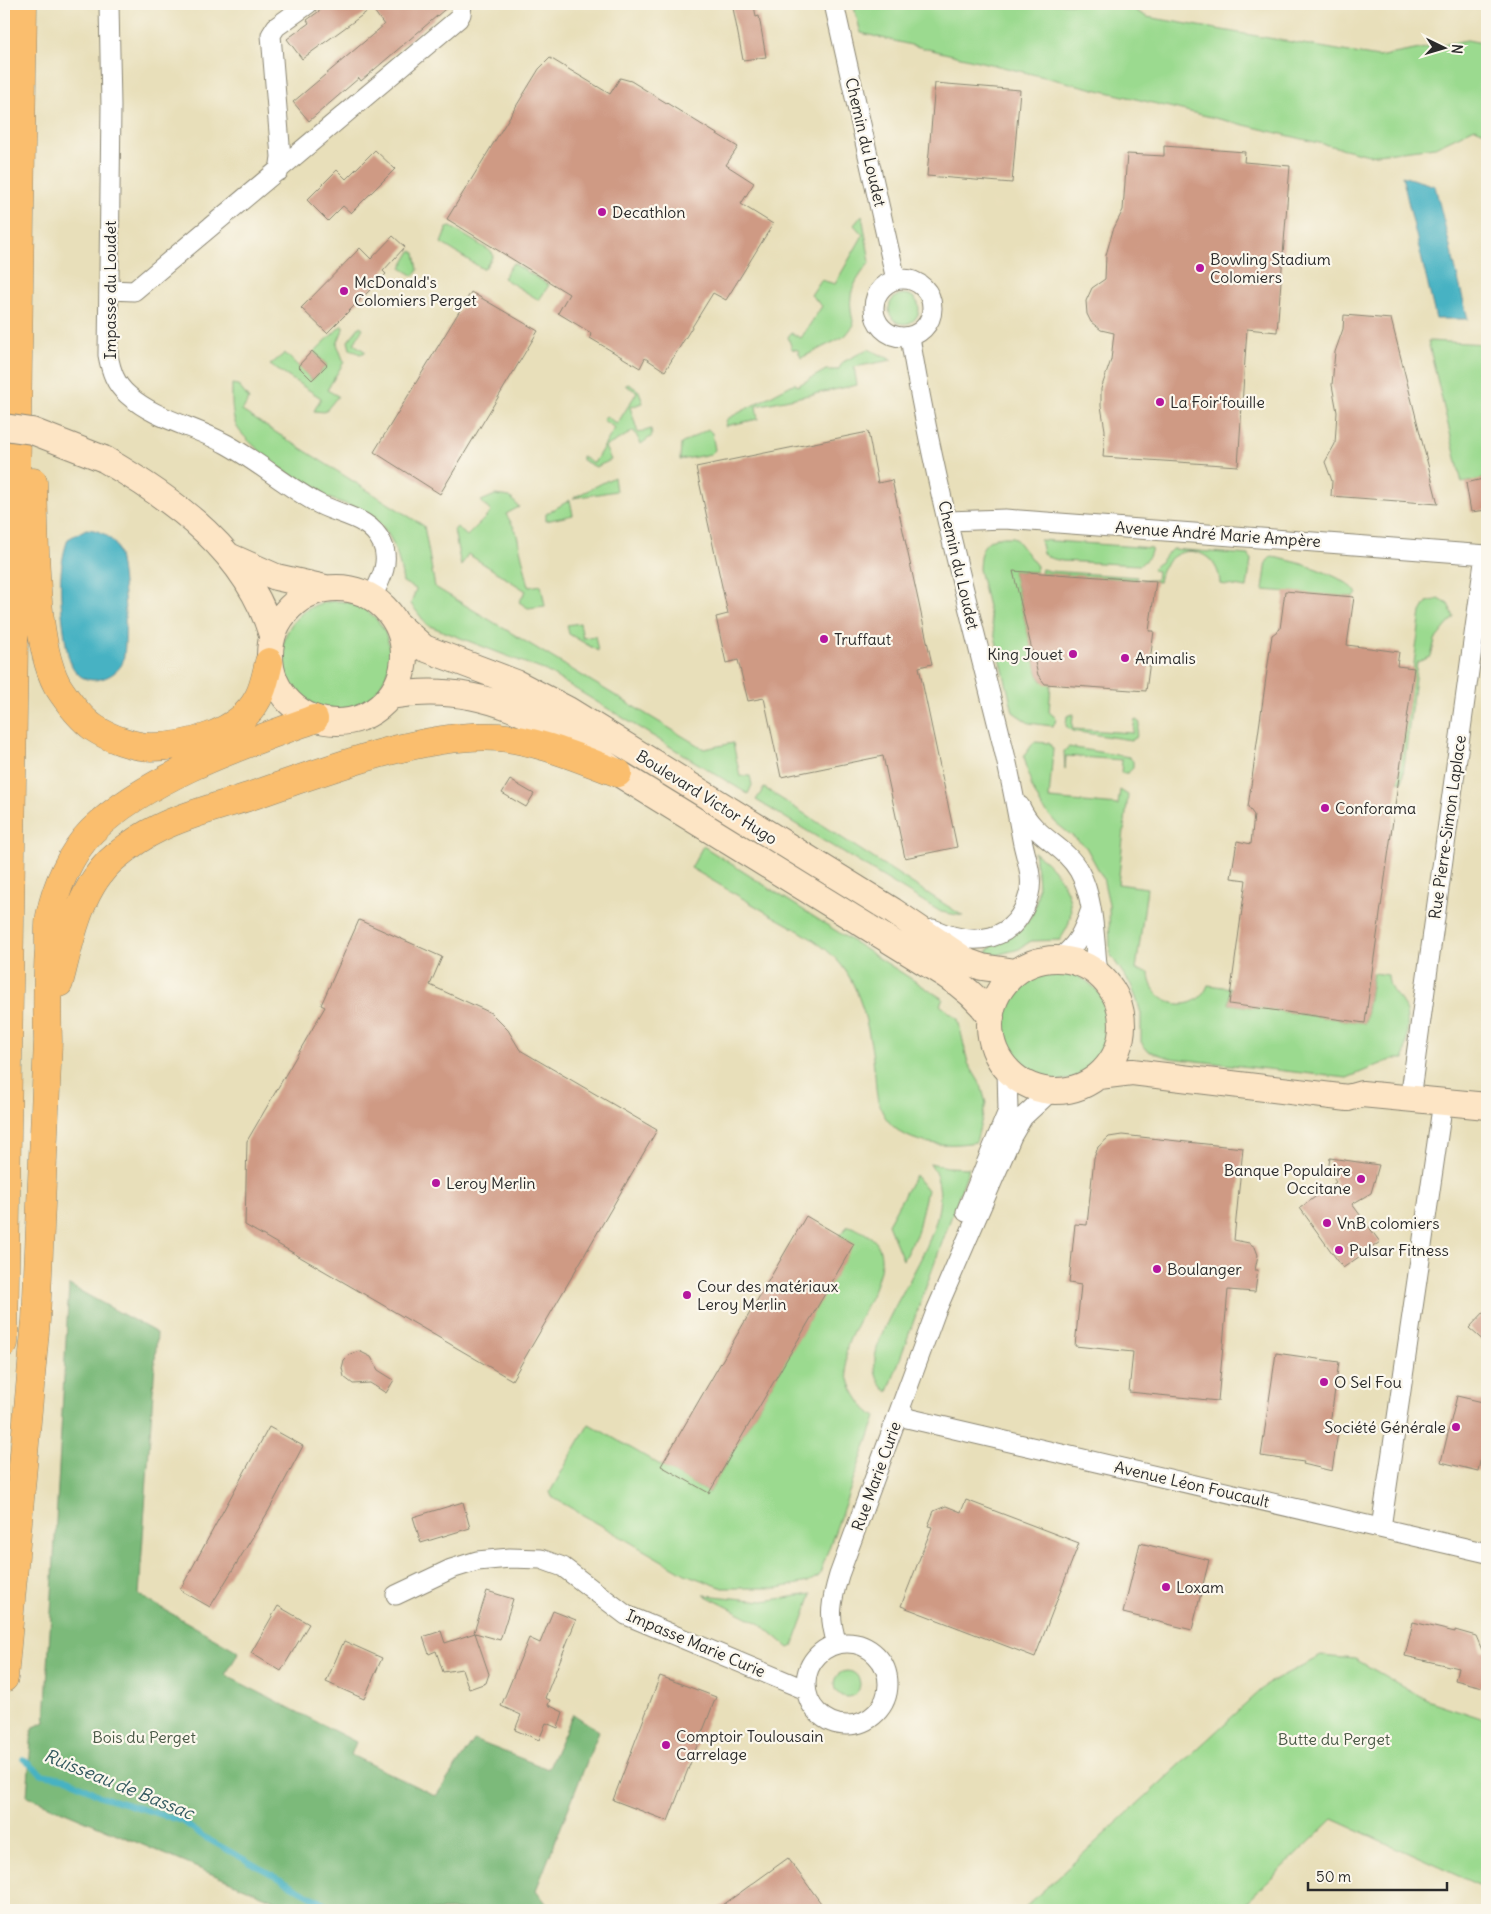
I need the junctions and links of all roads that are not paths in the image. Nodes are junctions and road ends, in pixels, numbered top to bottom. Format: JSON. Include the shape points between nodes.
{"nodes":[{"id":1,"x":23,"y":4,"type":"edge"},
{"id":2,"x":109,"y":4,"type":"edge"},
{"id":3,"x":308,"y":4,"type":"edge"},
{"id":4,"x":462,"y":4,"type":"edge"},
{"id":5,"x":834,"y":4,"type":"edge"},
{"id":6,"x":278,"y":171,"type":"junction"},
{"id":7,"x":21,"y":250,"type":"junction"},
{"id":8,"x":896,"y":280,"type":"junction"},
{"id":9,"x":109,"y":290,"type":"junction"},
{"id":10,"x":910,"y":337,"type":"junction"},
{"id":11,"x":4,"y":426,"type":"edge"},
{"id":12,"x":948,"y":522,"type":"junction"},
{"id":13,"x":1486,"y":555,"type":"edge"},
{"id":14,"x":229,"y":556,"type":"junction"},
{"id":15,"x":325,"y":588,"type":"junction"},
{"id":16,"x":372,"y":597,"type":"junction"},
{"id":17,"x":396,"y":623,"type":"junction"},
{"id":18,"x":272,"y":635,"type":"junction"},
{"id":19,"x":270,"y":662,"type":"junction"},
{"id":20,"x":390,"y":696,"type":"junction"},
{"id":21,"x":314,"y":719,"type":"junction"},
{"id":22,"x":618,"y":773,"type":"junction"},
{"id":23,"x":1014,"y":792,"type":"junction"},
{"id":24,"x":893,"y":911,"type":"junction"},
{"id":25,"x":1090,"y":911,"type":"junction"},
{"id":26,"x":1060,"y":958,"type":"junction"},
{"id":27,"x":1016,"y":972,"type":"junction"},
{"id":28,"x":1098,"y":973,"type":"junction"},
{"id":29,"x":991,"y":1017,"type":"junction"},
{"id":30,"x":1121,"y":1040,"type":"junction"},
{"id":31,"x":48,"y":1041,"type":"junction"},
{"id":32,"x":1007,"y":1070,"type":"junction"},
{"id":33,"x":1099,"y":1076,"type":"junction"},
{"id":34,"x":1170,"y":1077,"type":"junction"},
{"id":35,"x":1051,"y":1091,"type":"junction"},
{"id":36,"x":1348,"y":1098,"type":"junction"},
{"id":37,"x":1410,"y":1099,"type":"junction"},
{"id":38,"x":1487,"y":1106,"type":"edge"},
{"id":39,"x":1441,"y":1115,"type":"junction"},
{"id":40,"x":1487,"y":1119,"type":"edge"},
{"id":41,"x":936,"y":1311,"type":"junction"},
{"id":42,"x":4,"y":1343,"type":"edge"},
{"id":43,"x":901,"y":1409,"type":"junction"},
{"id":44,"x":1381,"y":1528,"type":"junction"},
{"id":45,"x":1487,"y":1553,"type":"edge"},
{"id":46,"x":396,"y":1595,"type":"dead end"},
{"id":47,"x":837,"y":1644,"type":"junction"},
{"id":48,"x":4,"y":1678,"type":"edge"},
{"id":49,"x":806,"y":1690,"type":"junction"}],
"edges":[{"from":1,"to":7,"type":"highway"},
{"from":2,"to":9,"type":"street","name":"Impasse du Loudet"},
{"from":3,"to":6,"type":"street","via":[[276,27],[271,35],[281,157]]},
{"from":4,"to":6,"type":"street","via":[[458,19]]},
{"from":5,"to":8,"type":"street","name":"Chemin du Loudet"},
{"from":6,"to":9,"type":"street","via":[[134,290]]},
{"from":7,"to":19,"type":"highway","via":[[38,598],[44,645],[56,684],[94,728],[121,740],[150,747],[204,738],[243,716],[258,700]]},
{"from":7,"to":42,"type":"highway"},
{"from":8,"to":10,"type":"street","via":[[905,279],[922,286],[931,300],[928,324]]},
{"from":8,"to":10,"type":"street","via":[[877,295],[874,303],[876,320],[886,333],[894,337]]},
{"from":9,"to":16,"type":"street","name":"Impasse du Loudet","via":[[108,355],[120,388],[139,405],[166,420],[228,445],[321,505],[368,524],[383,545],[386,560],[382,579]]},
{"from":10,"to":12,"type":"street","name":"Chemin du Loudet"},
{"from":11,"to":14,"type":"main road","bridge":true,"via":[[32,431],[104,459],[143,482],[195,522]]},
{"from":12,"to":13,"type":"street","name":"Avenue André Marie Ampère","via":[[1005,519]]},
{"from":12,"to":23,"type":"street","name":"Chemin du Loudet"},
{"from":13,"to":37,"type":"street","name":"Rue Pierre-Simon Laplace"},
{"from":14,"to":15,"type":"main road","via":[[276,577]]},
{"from":14,"to":18,"type":"main road","via":[[252,588]]},
{"from":15,"to":16,"type":"main road","via":[[357,590]]},
{"from":15,"to":18,"type":"main road","via":[[292,604]]},
{"from":16,"to":17,"type":"main road","via":[[386,608]]},
{"from":17,"to":20,"type":"main road","via":[[404,648],[404,660],[397,685]]},
{"from":17,"to":24,"type":"main road","name":"Boulevard Victor Hugo","via":[[424,648],[516,684],[568,710]]},
{"from":18,"to":19,"type":"main road"},
{"from":19,"to":21,"type":"main road","via":[[278,690],[300,712]]},
{"from":20,"to":21,"type":"main road","via":[[371,712],[348,722]]},
{"from":20,"to":22,"type":"main road","name":"Boulevard Victor Hugo","via":[[443,692],[495,701],[531,716],[583,747]]},
{"from":21,"to":31,"type":"highway","via":[[172,776],[136,796],[91,832],[75,852],[50,916],[46,1002]]},
{"from":22,"to":29,"type":"main road","name":"Boulevard Victor Hugo","via":[[950,978],[980,1002]]},
{"from":22,"to":31,"type":"highway","via":[[551,748],[500,737],[462,737],[328,770],[158,828],[114,858],[91,887],[75,919]]},
{"from":23,"to":24,"type":"street","name":"Chemin du Loudet","via":[[1030,874],[1030,893],[1015,923],[995,937],[961,940]]},
{"from":23,"to":25,"type":"street","name":"Chemin du Loudet","via":[[1026,820],[1064,853],[1079,871]]},
{"from":24,"to":27,"type":"main road","name":"Boulevard Victor Hugo","via":[[968,962],[982,968]]},
{"from":25,"to":26,"type":"street","via":[[1083,934]]},
{"from":25,"to":28,"type":"street","name":"Chemin du Loudet"},
{"from":26,"to":27,"type":"main road","via":[[1044,959]]},
{"from":26,"to":28,"type":"main road","via":[[1080,963]]},
{"from":27,"to":29,"type":"main road","via":[[999,992]]},
{"from":28,"to":30,"type":"main road","via":[[1117,996],[1123,1025]]},
{"from":29,"to":32,"type":"main road","via":[[993,1045]]},
{"from":30,"to":33,"type":"main road","via":[[1113,1060]]},
{"from":30,"to":34,"type":"main road","via":[[1141,1063]]},
{"from":31,"to":48,"type":"highway","via":[[36,1320]]},
{"from":32,"to":35,"type":"main road","via":[[1023,1082]]},
{"from":32,"to":41,"type":"street","name":"Rue Marie Curie","via":[[1008,1111],[970,1200],[944,1276]]},
{"from":33,"to":34,"type":"main road","via":[[1132,1072]]},
{"from":33,"to":35,"type":"main road","via":[[1076,1088]]},
{"from":34,"to":36,"type":"main road"},
{"from":35,"to":41,"type":"street","name":"Rue Marie Curie","via":[[1023,1117],[1012,1136]]},
{"from":36,"to":37,"type":"main road","via":[[1362,1094]]},
{"from":36,"to":39,"type":"main road","via":[[1360,1105]]},
{"from":37,"to":38,"type":"main road"},
{"from":39,"to":40,"type":"main road"},
{"from":39,"to":44,"type":"street"},
{"from":41,"to":43,"type":"street","name":"Rue Marie Curie"},
{"from":43,"to":44,"type":"street","name":"Avenue Léon Foucault","via":[[907,1418]]},
{"from":43,"to":47,"type":"street","name":"Rue Marie Curie","via":[[830,1605]]},
{"from":44,"to":45,"type":"street","name":"Avenue Léon Foucault"},
{"from":46,"to":49,"type":"street","name":"Impasse Marie Curie","via":[[451,1569],[477,1561],[540,1559],[563,1567],[626,1615]]},
{"from":47,"to":49,"type":"street","via":[[827,1648],[811,1664]]},
{"from":47,"to":49,"type":"street","via":[[863,1646],[884,1666],[888,1689],[879,1711],[858,1724],[834,1724],[814,1710]]}]}
